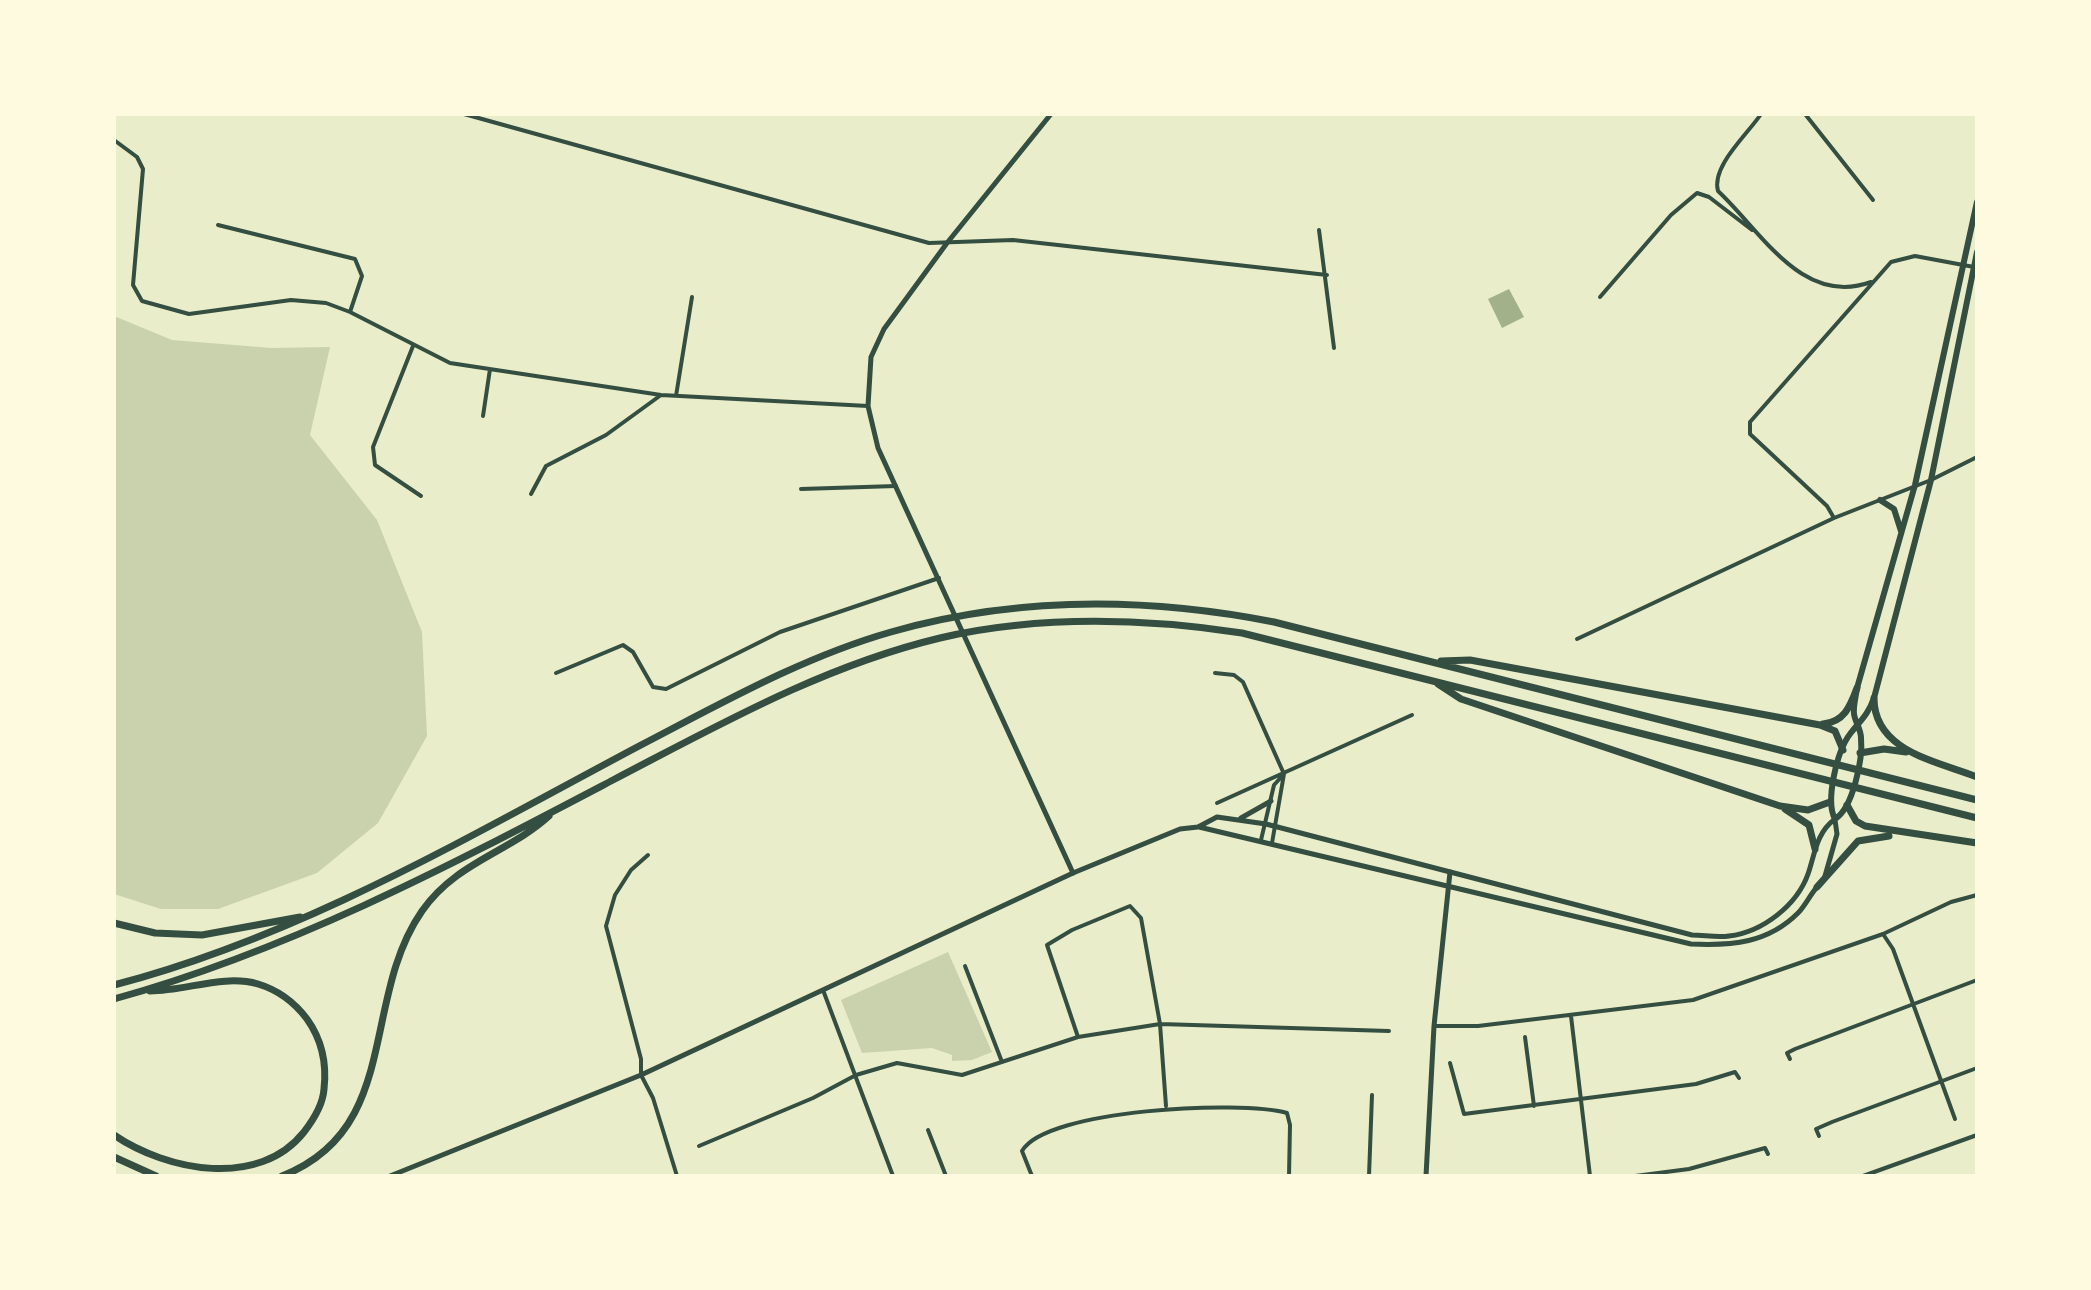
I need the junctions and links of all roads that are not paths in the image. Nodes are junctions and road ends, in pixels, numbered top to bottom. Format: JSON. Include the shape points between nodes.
{"nodes":[{"id":1,"x":464,"y":114,"type":"edge"},
{"id":2,"x":1051,"y":114,"type":"edge"},
{"id":3,"x":1761,"y":114,"type":"edge"},
{"id":4,"x":1805,"y":114,"type":"edge"},
{"id":5,"x":114,"y":140,"type":"edge"},
{"id":6,"x":1873,"y":200,"type":"dead end"},
{"id":7,"x":1977,"y":202,"type":"edge"},
{"id":8,"x":218,"y":225,"type":"dead end"},
{"id":9,"x":1319,"y":230,"type":"dead end"},
{"id":10,"x":1756,"y":233,"type":"junction"},
{"id":11,"x":947,"y":243,"type":"junction"},
{"id":12,"x":1977,"y":252,"type":"edge"},
{"id":13,"x":1961,"y":265,"type":"junction"},
{"id":14,"x":1974,"y":267,"type":"junction"},
{"id":15,"x":1327,"y":275,"type":"junction"},
{"id":16,"x":1874,"y":282,"type":"junction"},
{"id":17,"x":692,"y":297,"type":"dead end"},
{"id":18,"x":1600,"y":297,"type":"dead end"},
{"id":19,"x":350,"y":312,"type":"junction"},
{"id":20,"x":413,"y":346,"type":"junction"},
{"id":21,"x":1334,"y":348,"type":"dead end"},
{"id":22,"x":490,"y":369,"type":"junction"},
{"id":23,"x":661,"y":395,"type":"junction"},
{"id":24,"x":676,"y":396,"type":"junction"},
{"id":25,"x":868,"y":406,"type":"junction"},
{"id":26,"x":483,"y":416,"type":"dead end"},
{"id":27,"x":1977,"y":457,"type":"edge"},
{"id":28,"x":1931,"y":480,"type":"junction"},
{"id":29,"x":1915,"y":485,"type":"junction"},
{"id":30,"x":896,"y":486,"type":"junction"},
{"id":31,"x":801,"y":489,"type":"dead end"},
{"id":32,"x":531,"y":494,"type":"dead end"},
{"id":33,"x":421,"y":496,"type":"dead end"},
{"id":34,"x":1880,"y":500,"type":"junction"},
{"id":35,"x":1834,"y":518,"type":"junction"},
{"id":36,"x":1901,"y":537,"type":"junction"},
{"id":37,"x":939,"y":578,"type":"junction"},
{"id":38,"x":1577,"y":639,"type":"dead end"},
{"id":39,"x":1433,"y":662,"type":"junction"},
{"id":40,"x":556,"y":673,"type":"dead end"},
{"id":41,"x":1215,"y":673,"type":"dead end"},
{"id":42,"x":1433,"y":680,"type":"junction"},
{"id":43,"x":1857,"y":688,"type":"junction"},
{"id":44,"x":1874,"y":698,"type":"junction"},
{"id":45,"x":1412,"y":715,"type":"dead end"},
{"id":46,"x":1820,"y":725,"type":"junction"},
{"id":47,"x":1858,"y":727,"type":"junction"},
{"id":48,"x":1843,"y":750,"type":"junction"},
{"id":49,"x":1860,"y":753,"type":"junction"},
{"id":50,"x":1920,"y":755,"type":"junction"},
{"id":51,"x":1284,"y":774,"type":"junction"},
{"id":52,"x":1977,"y":777,"type":"edge"},
{"id":53,"x":1977,"y":800,"type":"edge"},
{"id":54,"x":1271,"y":801,"type":"junction"},
{"id":55,"x":1830,"y":802,"type":"junction"},
{"id":56,"x":1217,"y":803,"type":"dead end"},
{"id":57,"x":1847,"y":805,"type":"junction"},
{"id":58,"x":1780,"y":806,"type":"junction"},
{"id":59,"x":557,"y":808,"type":"junction"},
{"id":60,"x":1977,"y":818,"type":"edge"},
{"id":61,"x":1240,"y":819,"type":"junction"},
{"id":62,"x":1835,"y":819,"type":"junction"},
{"id":63,"x":1266,"y":824,"type":"junction"},
{"id":64,"x":1198,"y":827,"type":"junction"},
{"id":65,"x":1275,"y":827,"type":"junction"},
{"id":66,"x":1904,"y":834,"type":"junction"},
{"id":67,"x":1261,"y":840,"type":"junction"},
{"id":68,"x":1272,"y":843,"type":"junction"},
{"id":69,"x":1977,"y":843,"type":"edge"},
{"id":70,"x":1815,"y":849,"type":"junction"},
{"id":71,"x":648,"y":855,"type":"dead end"},
{"id":72,"x":1450,"y":872,"type":"junction"},
{"id":73,"x":1073,"y":873,"type":"junction"},
{"id":74,"x":1448,"y":885,"type":"junction"},
{"id":75,"x":1817,"y":887,"type":"junction"},
{"id":76,"x":1977,"y":895,"type":"edge"},
{"id":77,"x":306,"y":917,"type":"junction"},
{"id":78,"x":114,"y":923,"type":"edge"},
{"id":79,"x":1883,"y":934,"type":"junction"},
{"id":80,"x":965,"y":966,"type":"dead end"},
{"id":81,"x":1977,"y":980,"type":"edge"},
{"id":82,"x":114,"y":985,"type":"edge"},
{"id":83,"x":822,"y":988,"type":"junction"},
{"id":84,"x":143,"y":991,"type":"junction"},
{"id":85,"x":114,"y":999,"type":"edge"},
{"id":86,"x":1914,"y":1003,"type":"junction"},
{"id":87,"x":1571,"y":1015,"type":"junction"},
{"id":88,"x":1160,"y":1024,"type":"junction"},
{"id":89,"x":1434,"y":1026,"type":"junction"},
{"id":90,"x":1389,"y":1031,"type":"dead end"},
{"id":91,"x":1078,"y":1037,"type":"junction"},
{"id":92,"x":1525,"y":1037,"type":"dead end"},
{"id":93,"x":1790,"y":1059,"type":"dead end"},
{"id":94,"x":1002,"y":1062,"type":"junction"},
{"id":95,"x":1450,"y":1063,"type":"dead end"},
{"id":96,"x":1977,"y":1068,"type":"edge"},
{"id":97,"x":641,"y":1075,"type":"junction"},
{"id":98,"x":856,"y":1075,"type":"junction"},
{"id":99,"x":1739,"y":1078,"type":"dead end"},
{"id":100,"x":1942,"y":1080,"type":"junction"},
{"id":101,"x":1372,"y":1095,"type":"dead end"},
{"id":102,"x":1581,"y":1101,"type":"junction"},
{"id":103,"x":1166,"y":1106,"type":"junction"},
{"id":104,"x":1534,"y":1106,"type":"junction"},
{"id":105,"x":1955,"y":1119,"type":"dead end"},
{"id":106,"x":928,"y":1130,"type":"dead end"},
{"id":107,"x":114,"y":1135,"type":"edge"},
{"id":108,"x":1977,"y":1135,"type":"edge"},
{"id":109,"x":1819,"y":1136,"type":"dead end"},
{"id":110,"x":699,"y":1146,"type":"dead end"},
{"id":111,"x":1768,"y":1154,"type":"dead end"},
{"id":112,"x":114,"y":1157,"type":"edge"},
{"id":113,"x":403,"y":1174,"type":"edge"},
{"id":114,"x":156,"y":1176,"type":"edge"},
{"id":115,"x":282,"y":1176,"type":"edge"},
{"id":116,"x":390,"y":1176,"type":"edge"},
{"id":117,"x":677,"y":1176,"type":"edge"},
{"id":118,"x":893,"y":1176,"type":"edge"},
{"id":119,"x":946,"y":1176,"type":"edge"},
{"id":120,"x":1032,"y":1176,"type":"edge"},
{"id":121,"x":1289,"y":1176,"type":"edge"},
{"id":122,"x":1369,"y":1176,"type":"edge"},
{"id":123,"x":1426,"y":1176,"type":"edge"},
{"id":124,"x":1590,"y":1176,"type":"edge"},
{"id":125,"x":1635,"y":1176,"type":"edge"},
{"id":126,"x":1863,"y":1176,"type":"edge"}],
"edges":[{"from":1,"to":11,"type":"street","via":[[929,243]]},
{"from":2,"to":11,"type":"main road"},
{"from":3,"to":10,"type":"street","via":[[1716,182]]},
{"from":4,"to":6,"type":"street"},
{"from":5,"to":19,"type":"street","via":[[137,157],[143,169],[133,285],[142,301],[189,314],[291,300],[326,303]]},
{"from":7,"to":13,"type":"main road"},
{"from":8,"to":19,"type":"street","via":[[355,259],[362,276]]},
{"from":9,"to":15,"type":"street"},
{"from":10,"to":16,"type":"street","via":[[1824,287],[1853,289]]},
{"from":10,"to":18,"type":"street","via":[[1697,193]]},
{"from":11,"to":15,"type":"street","via":[[1013,240]]},
{"from":11,"to":25,"type":"main road","via":[[884,329],[871,357]]},
{"from":12,"to":14,"type":"main road"},
{"from":13,"to":14,"type":"street"},
{"from":13,"to":16,"type":"street","via":[[1915,256],[1891,262]]},
{"from":13,"to":29,"type":"main road"},
{"from":14,"to":28,"type":"main road"},
{"from":15,"to":21,"type":"street"},
{"from":16,"to":35,"type":"street","via":[[1750,422],[1750,434]]},
{"from":17,"to":24,"type":"street"},
{"from":19,"to":20,"type":"street"},
{"from":20,"to":22,"type":"street","via":[[450,363]]},
{"from":20,"to":33,"type":"street","via":[[373,447],[375,465]]},
{"from":22,"to":23,"type":"street"},
{"from":22,"to":26,"type":"street"},
{"from":23,"to":24,"type":"street"},
{"from":23,"to":32,"type":"street","via":[[606,435],[546,466]]},
{"from":24,"to":25,"type":"street"},
{"from":25,"to":30,"type":"main road","via":[[878,448]]},
{"from":27,"to":28,"type":"street"},
{"from":28,"to":29,"type":"street"},
{"from":28,"to":44,"type":"main road"},
{"from":29,"to":34,"type":"street"},
{"from":29,"to":36,"type":"main road"},
{"from":30,"to":31,"type":"street"},
{"from":30,"to":37,"type":"main road"},
{"from":34,"to":35,"type":"street"},
{"from":34,"to":36,"type":"main road","via":[[1894,509]]},
{"from":35,"to":38,"type":"street"},
{"from":36,"to":43,"type":"main road"},
{"from":37,"to":40,"type":"street","via":[[780,632],[666,689],[653,687],[633,652],[623,645]]},
{"from":37,"to":73,"type":"main road"},
{"from":39,"to":46,"type":"highway","via":[[1470,660]]},
{"from":39,"to":53,"type":"highway"},
{"from":39,"to":77,"type":"highway","via":[[1274,622],[1198,609],[1089,603],[984,611],[934,621],[792,668]]},
{"from":41,"to":51,"type":"street","via":[[1243,682]]},
{"from":42,"to":58,"type":"highway","via":[[1461,699]]},
{"from":42,"to":59,"type":"highway","via":[[1256,636],[1178,625],[1085,621],[990,629],[861,661],[789,689]]},
{"from":42,"to":60,"type":"highway"},
{"from":43,"to":46,"type":"highway","via":[[1844,716]]},
{"from":43,"to":47,"type":"main road"},
{"from":44,"to":47,"type":"main road"},
{"from":44,"to":50,"type":"highway","via":[[1881,729]]},
{"from":45,"to":51,"type":"street"},
{"from":46,"to":48,"type":"highway","via":[[1835,731]]},
{"from":47,"to":48,"type":"main road"},
{"from":47,"to":49,"type":"main road"},
{"from":48,"to":55,"type":"main road"},
{"from":49,"to":50,"type":"highway","via":[[1884,749]]},
{"from":49,"to":57,"type":"main road"},
{"from":50,"to":52,"type":"highway"},
{"from":51,"to":54,"type":"street","via":[[1274,785]]},
{"from":51,"to":56,"type":"street"},
{"from":51,"to":65,"type":"street"},
{"from":54,"to":61,"type":"main road"},
{"from":54,"to":63,"type":"street"},
{"from":55,"to":58,"type":"highway","via":[[1808,810]]},
{"from":55,"to":62,"type":"main road"},
{"from":57,"to":62,"type":"main road"},
{"from":57,"to":66,"type":"highway","via":[[1865,826]]},
{"from":58,"to":70,"type":"highway","via":[[1809,825]]},
{"from":59,"to":84,"type":"highway","via":[[346,916],[224,966]]},
{"from":59,"to":115,"type":"highway","via":[[538,826],[460,873],[422,911],[398,957],[359,1111],[329,1148]]},
{"from":61,"to":63,"type":"main road"},
{"from":61,"to":64,"type":"main road","via":[[1217,817]]},
{"from":62,"to":70,"type":"main road"},
{"from":62,"to":75,"type":"main road","via":[[1837,834]]},
{"from":63,"to":65,"type":"main road"},
{"from":63,"to":67,"type":"street"},
{"from":64,"to":67,"type":"main road"},
{"from":64,"to":73,"type":"main road","via":[[1180,829]]},
{"from":65,"to":68,"type":"street"},
{"from":65,"to":72,"type":"main road"},
{"from":66,"to":69,"type":"highway"},
{"from":66,"to":75,"type":"highway","via":[[1858,841]]},
{"from":67,"to":68,"type":"main road"},
{"from":68,"to":74,"type":"main road"},
{"from":70,"to":72,"type":"main road","via":[[1807,877],[1788,906],[1759,927],[1729,936],[1692,935]]},
{"from":71,"to":97,"type":"street","via":[[615,895],[606,926]]},
{"from":72,"to":74,"type":"main road"},
{"from":73,"to":83,"type":"main road"},
{"from":74,"to":75,"type":"main road","via":[[1691,944],[1732,946],[1766,936],[1799,912]]},
{"from":74,"to":89,"type":"main road"},
{"from":76,"to":79,"type":"street"},
{"from":77,"to":78,"type":"highway","via":[[202,935],[155,933]]},
{"from":77,"to":82,"type":"highway"},
{"from":79,"to":86,"type":"street"},
{"from":79,"to":87,"type":"street","via":[[1693,1000]]},
{"from":80,"to":94,"type":"street"},
{"from":81,"to":86,"type":"street"},
{"from":83,"to":97,"type":"main road"},
{"from":83,"to":98,"type":"street"},
{"from":84,"to":85,"type":"highway"},
{"from":84,"to":107,"type":"highway","via":[[233,981],[280,993],[303,1014],[319,1040],[324,1093],[312,1122],[288,1150],[248,1165],[175,1164]]},
{"from":86,"to":93,"type":"street","via":[[1795,1049],[1787,1053]]},
{"from":86,"to":100,"type":"street"},
{"from":87,"to":89,"type":"street"},
{"from":87,"to":102,"type":"street"},
{"from":88,"to":90,"type":"street"},
{"from":88,"to":91,"type":"street"},
{"from":88,"to":91,"type":"street","via":[[1141,918],[1130,906],[1047,945]]},
{"from":88,"to":103,"type":"street"},
{"from":89,"to":123,"type":"main road"},
{"from":91,"to":94,"type":"street"},
{"from":92,"to":104,"type":"street"},
{"from":94,"to":98,"type":"street","via":[[962,1075],[897,1063]]},
{"from":95,"to":104,"type":"street","via":[[1464,1114]]},
{"from":96,"to":100,"type":"street"},
{"from":97,"to":113,"type":"main road"},
{"from":97,"to":117,"type":"street"},
{"from":98,"to":110,"type":"street"},
{"from":98,"to":118,"type":"street"},
{"from":99,"to":102,"type":"street","via":[[1735,1072],[1696,1084]]},
{"from":100,"to":105,"type":"street"},
{"from":100,"to":109,"type":"street","via":[[1816,1129]]},
{"from":101,"to":122,"type":"street"},
{"from":102,"to":104,"type":"street"},
{"from":102,"to":124,"type":"street"},
{"from":103,"to":120,"type":"street","via":[[1056,1129],[1029,1140],[1022,1151]]},
{"from":103,"to":121,"type":"street","via":[[1268,1107],[1287,1113]]},
{"from":106,"to":119,"type":"street"},
{"from":108,"to":126,"type":"street"},
{"from":111,"to":125,"type":"street","via":[[1765,1148],[1689,1169]]},
{"from":112,"to":114,"type":"highway"},
{"from":113,"to":116,"type":"main road"}]}
